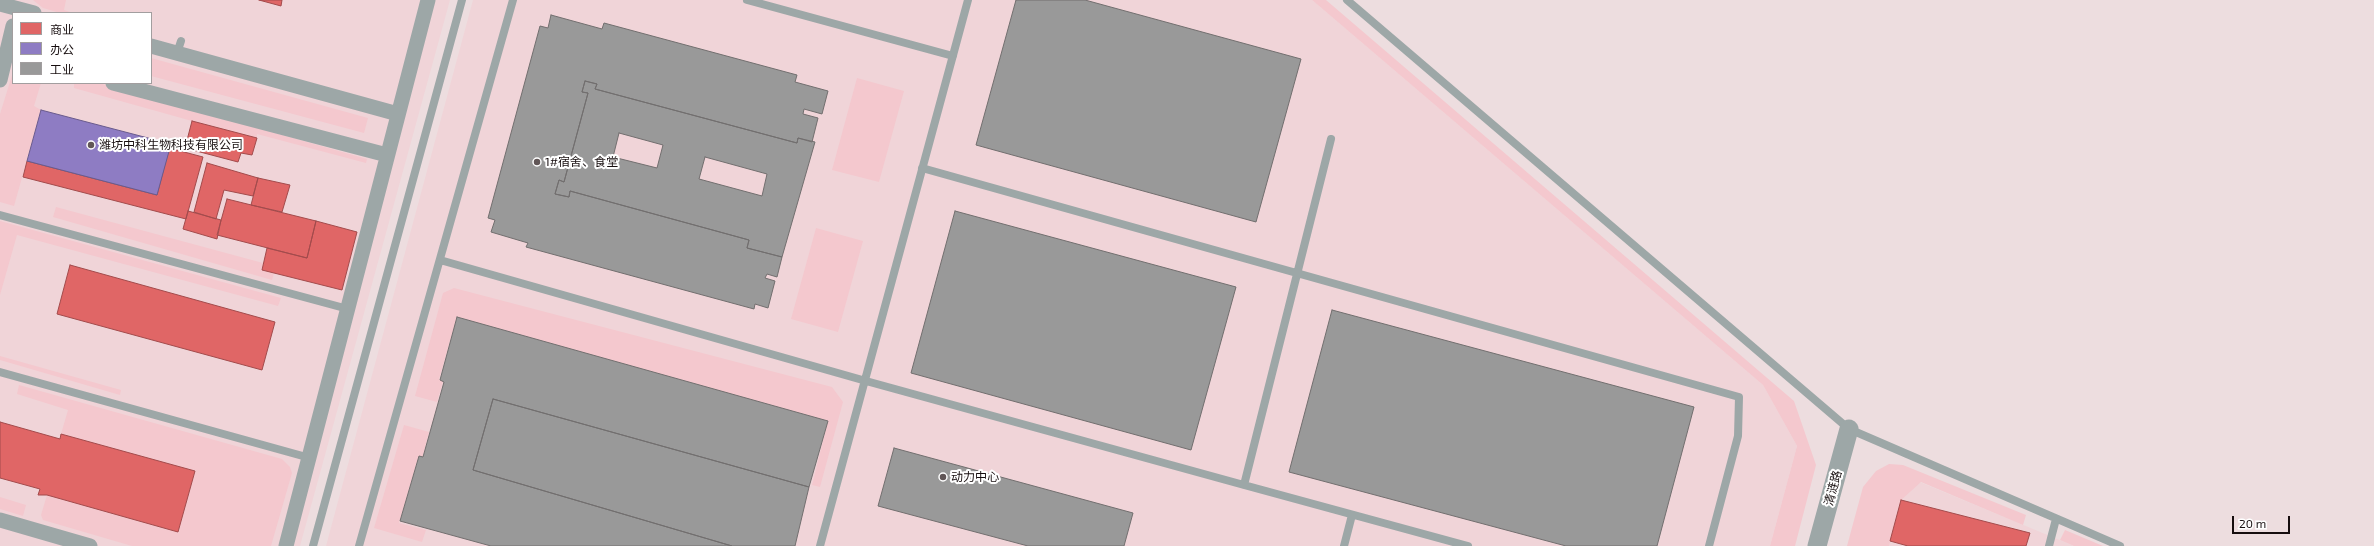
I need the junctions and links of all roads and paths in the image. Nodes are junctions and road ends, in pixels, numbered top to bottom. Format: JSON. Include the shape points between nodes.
{"nodes":[{"id":1,"x":428,"y":0,"type":"edge"},
{"id":2,"x":462,"y":0,"type":"edge"},
{"id":3,"x":513,"y":0,"type":"edge"},
{"id":4,"x":747,"y":0,"type":"edge"},
{"id":5,"x":968,"y":0,"type":"edge"},
{"id":6,"x":1347,"y":0,"type":"edge"},
{"id":7,"x":0,"y":4,"type":"edge"},
{"id":8,"x":17,"y":7,"type":"edge"},
{"id":9,"x":31,"y":12,"type":"edge"},
{"id":10,"x":12,"y":31,"type":"edge"},
{"id":11,"x":152,"y":46,"type":"edge"},
{"id":12,"x":7,"y":55,"type":"edge"},
{"id":13,"x":953,"y":56,"type":"junction"},
{"id":14,"x":0,"y":80,"type":"edge"},
{"id":15,"x":117,"y":84,"type":"edge"},
{"id":16,"x":398,"y":114,"type":"junction"},
{"id":17,"x":1331,"y":139,"type":"dead end"},
{"id":18,"x":387,"y":155,"type":"junction"},
{"id":19,"x":922,"y":168,"type":"junction"},
{"id":20,"x":0,"y":215,"type":"edge"},
{"id":21,"x":440,"y":260,"type":"junction"},
{"id":22,"x":1297,"y":273,"type":"junction"},
{"id":23,"x":348,"y":308,"type":"junction"},
{"id":24,"x":0,"y":372,"type":"edge"},
{"id":25,"x":866,"y":381,"type":"junction"},
{"id":26,"x":1849,"y":429,"type":"junction"},
{"id":27,"x":310,"y":458,"type":"junction"},
{"id":28,"x":1244,"y":485,"type":"junction"},
{"id":29,"x":1352,"y":515,"type":"junction"},
{"id":30,"x":2056,"y":519,"type":"junction"},
{"id":31,"x":0,"y":520,"type":"edge"},
{"id":32,"x":90,"y":546,"type":"edge"},
{"id":33,"x":286,"y":546,"type":"edge"},
{"id":34,"x":313,"y":546,"type":"edge"},
{"id":35,"x":359,"y":546,"type":"edge"},
{"id":36,"x":820,"y":546,"type":"edge"},
{"id":37,"x":1344,"y":546,"type":"edge"},
{"id":38,"x":1468,"y":546,"type":"edge"},
{"id":39,"x":1709,"y":546,"type":"edge"},
{"id":40,"x":1817,"y":546,"type":"edge"},
{"id":41,"x":2049,"y":546,"type":"edge"},
{"id":42,"x":2120,"y":546,"type":"edge"}],
"edges":[{"from":1,"to":16,"type":"street"},
{"from":2,"to":34,"type":"lane"},
{"from":3,"to":21,"type":"lane"},
{"from":4,"to":13,"type":"lane"},
{"from":5,"to":13,"type":"lane"},
{"from":6,"to":26,"type":"lane"},
{"from":7,"to":8,"type":"street"},
{"from":8,"to":9,"type":"street"},
{"from":10,"to":12,"type":"street"},
{"from":11,"to":16,"type":"street","via":[[179,47]]},
{"from":12,"to":14,"type":"street"},
{"from":13,"to":19,"type":"lane"},
{"from":15,"to":18,"type":"street"},
{"from":16,"to":18,"type":"street"},
{"from":17,"to":22,"type":"lane"},
{"from":18,"to":23,"type":"street"},
{"from":19,"to":22,"type":"lane"},
{"from":19,"to":25,"type":"lane"},
{"from":20,"to":23,"type":"lane"},
{"from":21,"to":25,"type":"lane"},
{"from":21,"to":35,"type":"lane"},
{"from":22,"to":28,"type":"lane"},
{"from":22,"to":39,"type":"lane","via":[[1739,397],[1738,436]]},
{"from":23,"to":27,"type":"street"},
{"from":24,"to":27,"type":"lane"},
{"from":25,"to":28,"type":"lane"},
{"from":25,"to":36,"type":"lane"},
{"from":26,"to":30,"type":"lane"},
{"from":26,"to":40,"type":"street","name":"清涟路"},
{"from":27,"to":33,"type":"street"},
{"from":28,"to":29,"type":"lane"},
{"from":29,"to":37,"type":"lane"},
{"from":29,"to":38,"type":"lane"},
{"from":30,"to":41,"type":"lane"},
{"from":30,"to":42,"type":"lane"},
{"from":31,"to":32,"type":"street"}]}
